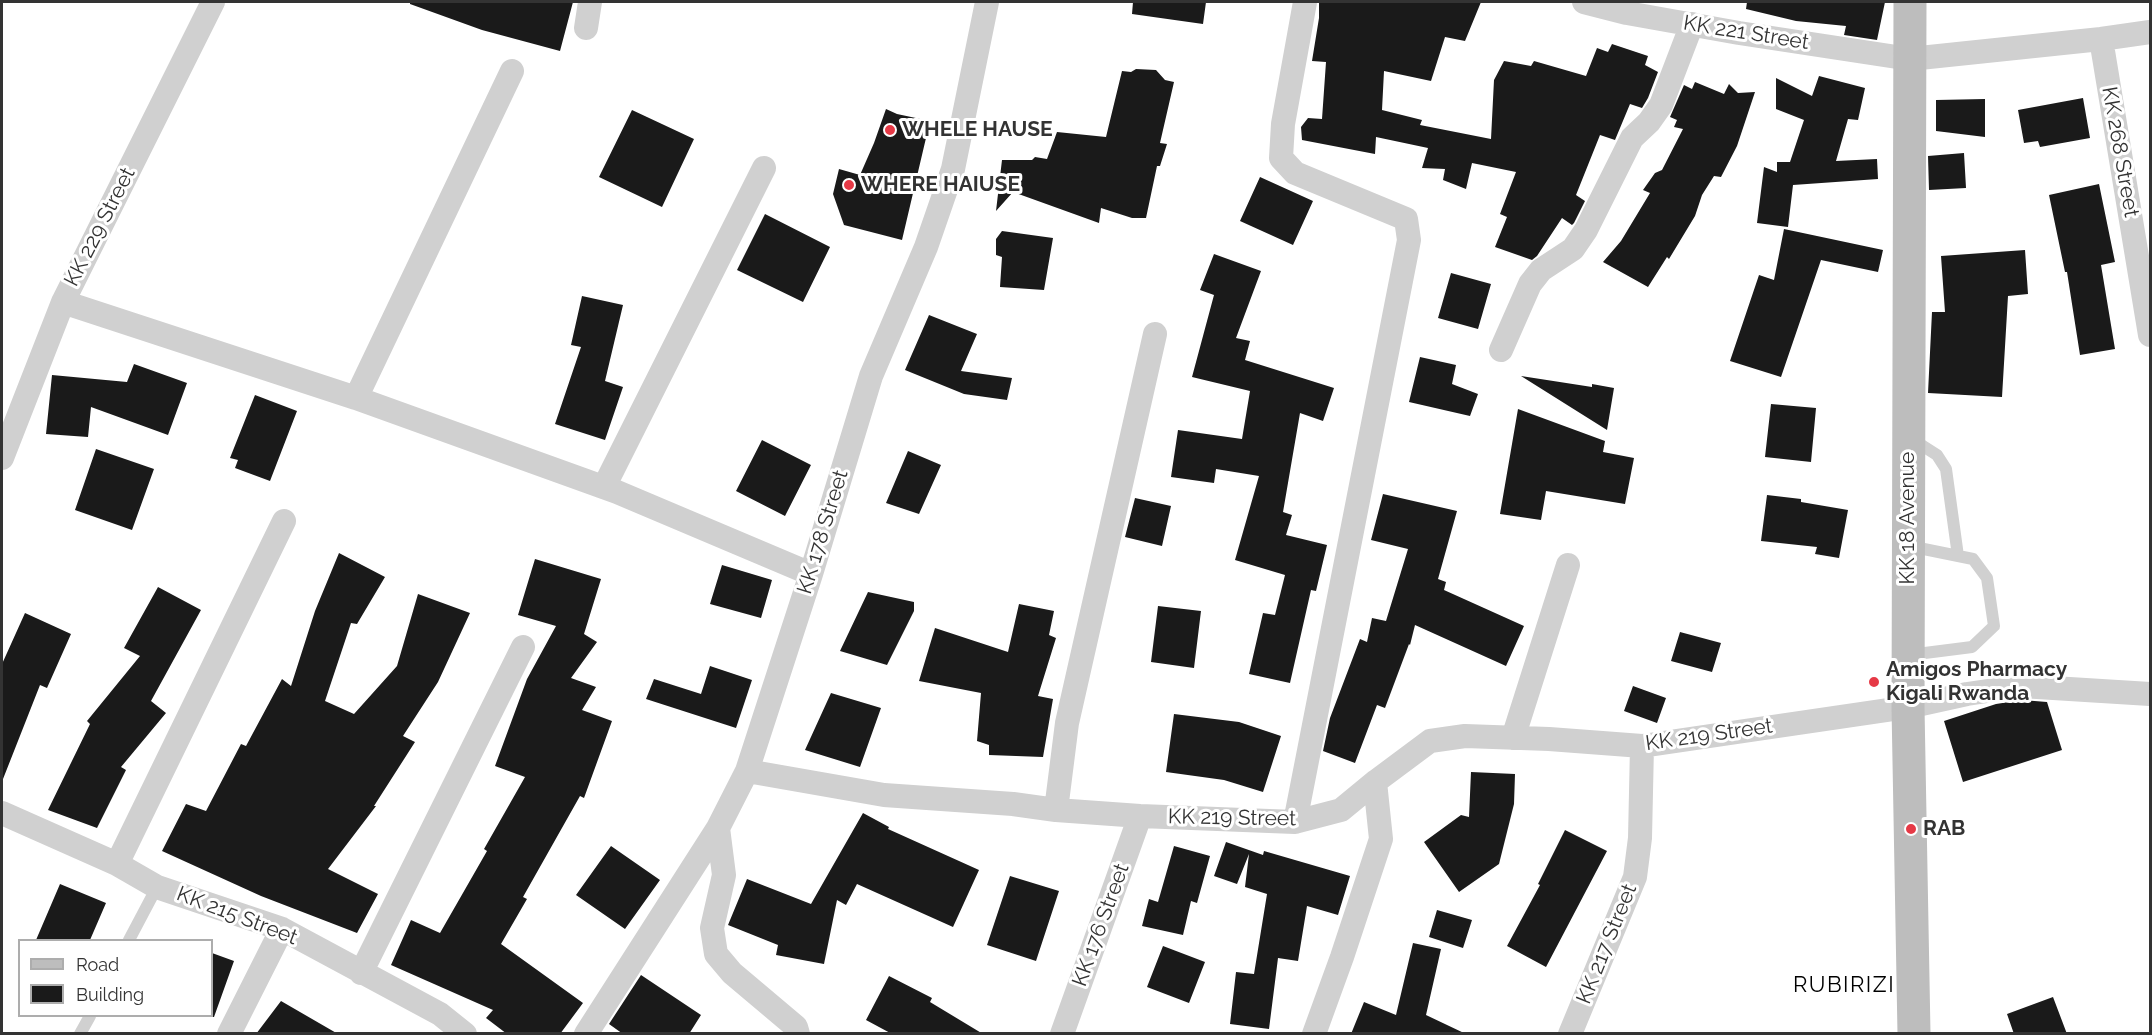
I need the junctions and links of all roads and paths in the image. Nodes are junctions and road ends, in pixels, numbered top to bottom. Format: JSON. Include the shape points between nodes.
{"nodes":[{"id":1,"x":213,"y":2,"type":"edge"},
{"id":2,"x":590,"y":2,"type":"edge"},
{"id":3,"x":987,"y":2,"type":"edge"},
{"id":4,"x":1305,"y":2,"type":"edge"},
{"id":5,"x":1584,"y":2,"type":"edge"},
{"id":6,"x":1910,"y":2,"type":"edge"},
{"id":7,"x":1692,"y":24,"type":"junction"},
{"id":8,"x":586,"y":28,"type":"dead end"},
{"id":9,"x":2151,"y":32,"type":"edge"},
{"id":10,"x":2101,"y":39,"type":"junction"},
{"id":11,"x":1910,"y":58,"type":"junction"},
{"id":12,"x":512,"y":70,"type":"dead end"},
{"id":13,"x":764,"y":168,"type":"dead end"},
{"id":14,"x":63,"y":302,"type":"junction"},
{"id":15,"x":1155,"y":334,"type":"dead end"},
{"id":16,"x":2151,"y":335,"type":"edge"},
{"id":17,"x":1501,"y":350,"type":"dead end"},
{"id":18,"x":356,"y":398,"type":"junction"},
{"id":19,"x":1909,"y":437,"type":"junction"},
{"id":20,"x":2,"y":458,"type":"edge"},
{"id":21,"x":604,"y":487,"type":"junction"},
{"id":22,"x":284,"y":521,"type":"dead end"},
{"id":23,"x":1908,"y":546,"type":"junction"},
{"id":24,"x":1958,"y":556,"type":"junction"},
{"id":25,"x":1568,"y":565,"type":"dead end"},
{"id":26,"x":811,"y":574,"type":"junction"},
{"id":27,"x":523,"y":647,"type":"dead end"},
{"id":28,"x":1907,"y":655,"type":"junction"},
{"id":29,"x":2151,"y":694,"type":"edge"},
{"id":30,"x":1908,"y":707,"type":"junction"},
{"id":31,"x":1513,"y":738,"type":"junction"},
{"id":32,"x":1642,"y":746,"type":"junction"},
{"id":33,"x":747,"y":771,"type":"junction"},
{"id":34,"x":1375,"y":782,"type":"junction"},
{"id":35,"x":1056,"y":810,"type":"junction"},
{"id":36,"x":2,"y":813,"type":"edge"},
{"id":37,"x":1140,"y":816,"type":"junction"},
{"id":38,"x":1294,"y":822,"type":"junction"},
{"id":39,"x":718,"y":828,"type":"junction"},
{"id":40,"x":117,"y":864,"type":"junction"},
{"id":41,"x":157,"y":887,"type":"junction"},
{"id":42,"x":282,"y":929,"type":"junction"},
{"id":43,"x":130,"y":939,"type":"edge"},
{"id":44,"x":361,"y":973,"type":"junction"},
{"id":45,"x":89,"y":1017,"type":"edge"},
{"id":46,"x":80,"y":1034,"type":"edge"},
{"id":47,"x":229,"y":1034,"type":"edge"},
{"id":48,"x":465,"y":1034,"type":"edge"},
{"id":49,"x":586,"y":1034,"type":"edge"},
{"id":50,"x":798,"y":1034,"type":"edge"},
{"id":51,"x":1062,"y":1034,"type":"edge"},
{"id":52,"x":1314,"y":1034,"type":"edge"},
{"id":53,"x":1570,"y":1034,"type":"edge"},
{"id":54,"x":1914,"y":1034,"type":"edge"}],
"edges":[{"from":1,"to":14,"type":"street","name":"KK 229 Street"},
{"from":2,"to":8,"type":"street"},
{"from":3,"to":26,"type":"street","name":"KK 178 Street","via":[[953,170],[926,247],[871,376]]},
{"from":4,"to":38,"type":"street","via":[[1283,124],[1281,159],[1295,173],[1406,219],[1409,240]]},
{"from":5,"to":7,"type":"street","name":"KK 221 Street"},
{"from":6,"to":11,"type":"main road","name":"KK 18 Avenue"},
{"from":7,"to":11,"type":"street","name":"KK 221 Street"},
{"from":7,"to":17,"type":"street","via":[[1661,105],[1632,138],[1573,249],[1541,270],[1530,284]]},
{"from":9,"to":10,"type":"street"},
{"from":10,"to":11,"type":"street"},
{"from":10,"to":16,"type":"street","name":"KK 268 Street"},
{"from":11,"to":19,"type":"main road","name":"KK 18 Avenue"},
{"from":12,"to":18,"type":"street"},
{"from":13,"to":21,"type":"street"},
{"from":14,"to":18,"type":"street"},
{"from":14,"to":20,"type":"street","name":"KK 229 Street"},
{"from":15,"to":35,"type":"street","via":[[1066,723]]},
{"from":18,"to":21,"type":"street"},
{"from":19,"to":23,"type":"main road","name":"KK 18 Avenue"},
{"from":19,"to":24,"type":"lane","via":[[1937,455],[1946,469]]},
{"from":21,"to":26,"type":"street"},
{"from":22,"to":40,"type":"street"},
{"from":23,"to":24,"type":"lane"},
{"from":23,"to":28,"type":"main road","name":"KK 18 Avenue"},
{"from":24,"to":28,"type":"lane","via":[[1973,559],[1987,578],[1994,626],[1972,647]]},
{"from":25,"to":31,"type":"street"},
{"from":26,"to":33,"type":"street","name":"KK 178 Street"},
{"from":27,"to":44,"type":"street"},
{"from":28,"to":30,"type":"main road","name":"KK 18 Avenue"},
{"from":29,"to":30,"type":"street","name":"KK 219 Street","via":[[2021,686]]},
{"from":30,"to":32,"type":"street","name":"KK 219 Street"},
{"from":30,"to":54,"type":"main road","name":"KK 18 Avenue"},
{"from":31,"to":32,"type":"street","name":"KK 219 Street"},
{"from":31,"to":34,"type":"street","name":"KK 219 Street","via":[[1465,735],[1430,741]]},
{"from":32,"to":53,"type":"street","name":"KK 217 Street","via":[[1635,878]]},
{"from":33,"to":35,"type":"street","name":"KK 219 Street","via":[[884,795]]},
{"from":33,"to":39,"type":"street","name":"KK 178 Street"},
{"from":34,"to":38,"type":"street","name":"KK 219 Street","via":[[1341,810]]},
{"from":34,"to":52,"type":"street","via":[[1381,839]]},
{"from":35,"to":37,"type":"street","name":"KK 219 Street"},
{"from":36,"to":40,"type":"street","name":"KK 215 Street"},
{"from":37,"to":38,"type":"street","name":"KK 219 Street"},
{"from":37,"to":51,"type":"street","name":"KK 176 Street"},
{"from":39,"to":49,"type":"street","name":"KK 178 Street"},
{"from":39,"to":50,"type":"street","via":[[724,875],[712,928],[716,954]]},
{"from":40,"to":41,"type":"street","name":"KK 215 Street"},
{"from":41,"to":42,"type":"street","name":"KK 215 Street"},
{"from":41,"to":43,"type":"lane"},
{"from":42,"to":44,"type":"street","name":"KK 215 Street"},
{"from":42,"to":47,"type":"street"},
{"from":44,"to":48,"type":"street","name":"KK 215 Street","via":[[440,1014]]},
{"from":45,"to":46,"type":"lane"}]}
